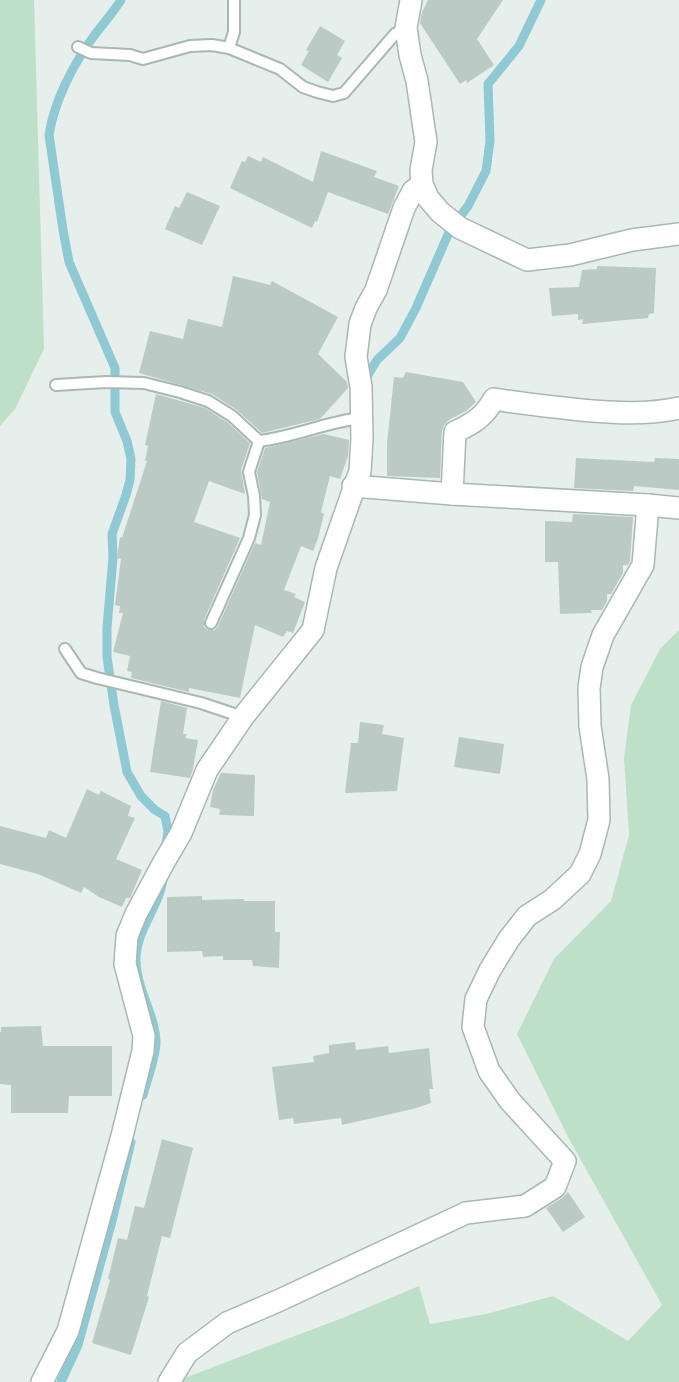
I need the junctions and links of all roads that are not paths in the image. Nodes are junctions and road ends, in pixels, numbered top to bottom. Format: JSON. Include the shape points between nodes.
{"nodes":[{"id":1,"x":234,"y":0,"type":"edge"},
{"id":2,"x":411,"y":0,"type":"edge"},
{"id":3,"x":406,"y":28,"type":"junction"},
{"id":4,"x":78,"y":47,"type":"dead end"},
{"id":5,"x":229,"y":48,"type":"junction"},
{"id":6,"x":422,"y":184,"type":"junction"},
{"id":7,"x":679,"y":234,"type":"edge"},
{"id":8,"x":55,"y":385,"type":"dead end"},
{"id":9,"x":679,"y":408,"type":"edge"},
{"id":10,"x":361,"y":418,"type":"junction"},
{"id":11,"x":259,"y":441,"type":"junction"},
{"id":12,"x":353,"y":486,"type":"junction"},
{"id":13,"x":452,"y":494,"type":"junction"},
{"id":14,"x":648,"y":505,"type":"junction"},
{"id":15,"x":679,"y":508,"type":"edge"},
{"id":16,"x":211,"y":623,"type":"dead end"},
{"id":17,"x":65,"y":649,"type":"dead end"},
{"id":18,"x":243,"y":717,"type":"junction"},
{"id":19,"x":42,"y":1382,"type":"edge"},
{"id":20,"x":169,"y":1382,"type":"edge"}],
"edges":[{"from":1,"to":5,"type":"lane"},
{"from":2,"to":3,"type":"street"},
{"from":3,"to":5,"type":"lane","via":[[395,34],[344,93],[333,96],[303,87],[279,69]]},
{"from":3,"to":6,"type":"street","via":[[426,142]]},
{"from":4,"to":5,"type":"lane","via":[[143,60],[190,46]]},
{"from":6,"to":7,"type":"street","via":[[440,212],[460,228],[527,260]]},
{"from":6,"to":10,"type":"street","via":[[404,208],[360,324],[356,356]]},
{"from":8,"to":11,"type":"lane","via":[[144,383],[180,392],[208,401]]},
{"from":9,"to":13,"type":"street","via":[[613,413],[494,399],[479,419],[455,432]]},
{"from":10,"to":11,"type":"lane"},
{"from":10,"to":12,"type":"street","via":[[360,471]]},
{"from":11,"to":16,"type":"lane","via":[[249,472],[255,515]]},
{"from":12,"to":13,"type":"street"},
{"from":12,"to":18,"type":"street","via":[[326,568],[313,630]]},
{"from":13,"to":14,"type":"street"},
{"from":14,"to":15,"type":"street"},
{"from":14,"to":20,"type":"street","via":[[643,565],[603,635],[592,667],[590,726],[599,820],[590,854],[580,874],[552,901],[527,916],[476,999],[473,1027],[489,1071],[565,1161],[555,1187],[525,1206],[466,1213],[227,1323],[187,1353]]},
{"from":17,"to":18,"type":"lane","via":[[81,673]]},
{"from":18,"to":19,"type":"street","via":[[207,770],[181,833],[127,936],[125,964],[144,1036],[143,1051],[68,1331]]}]}
